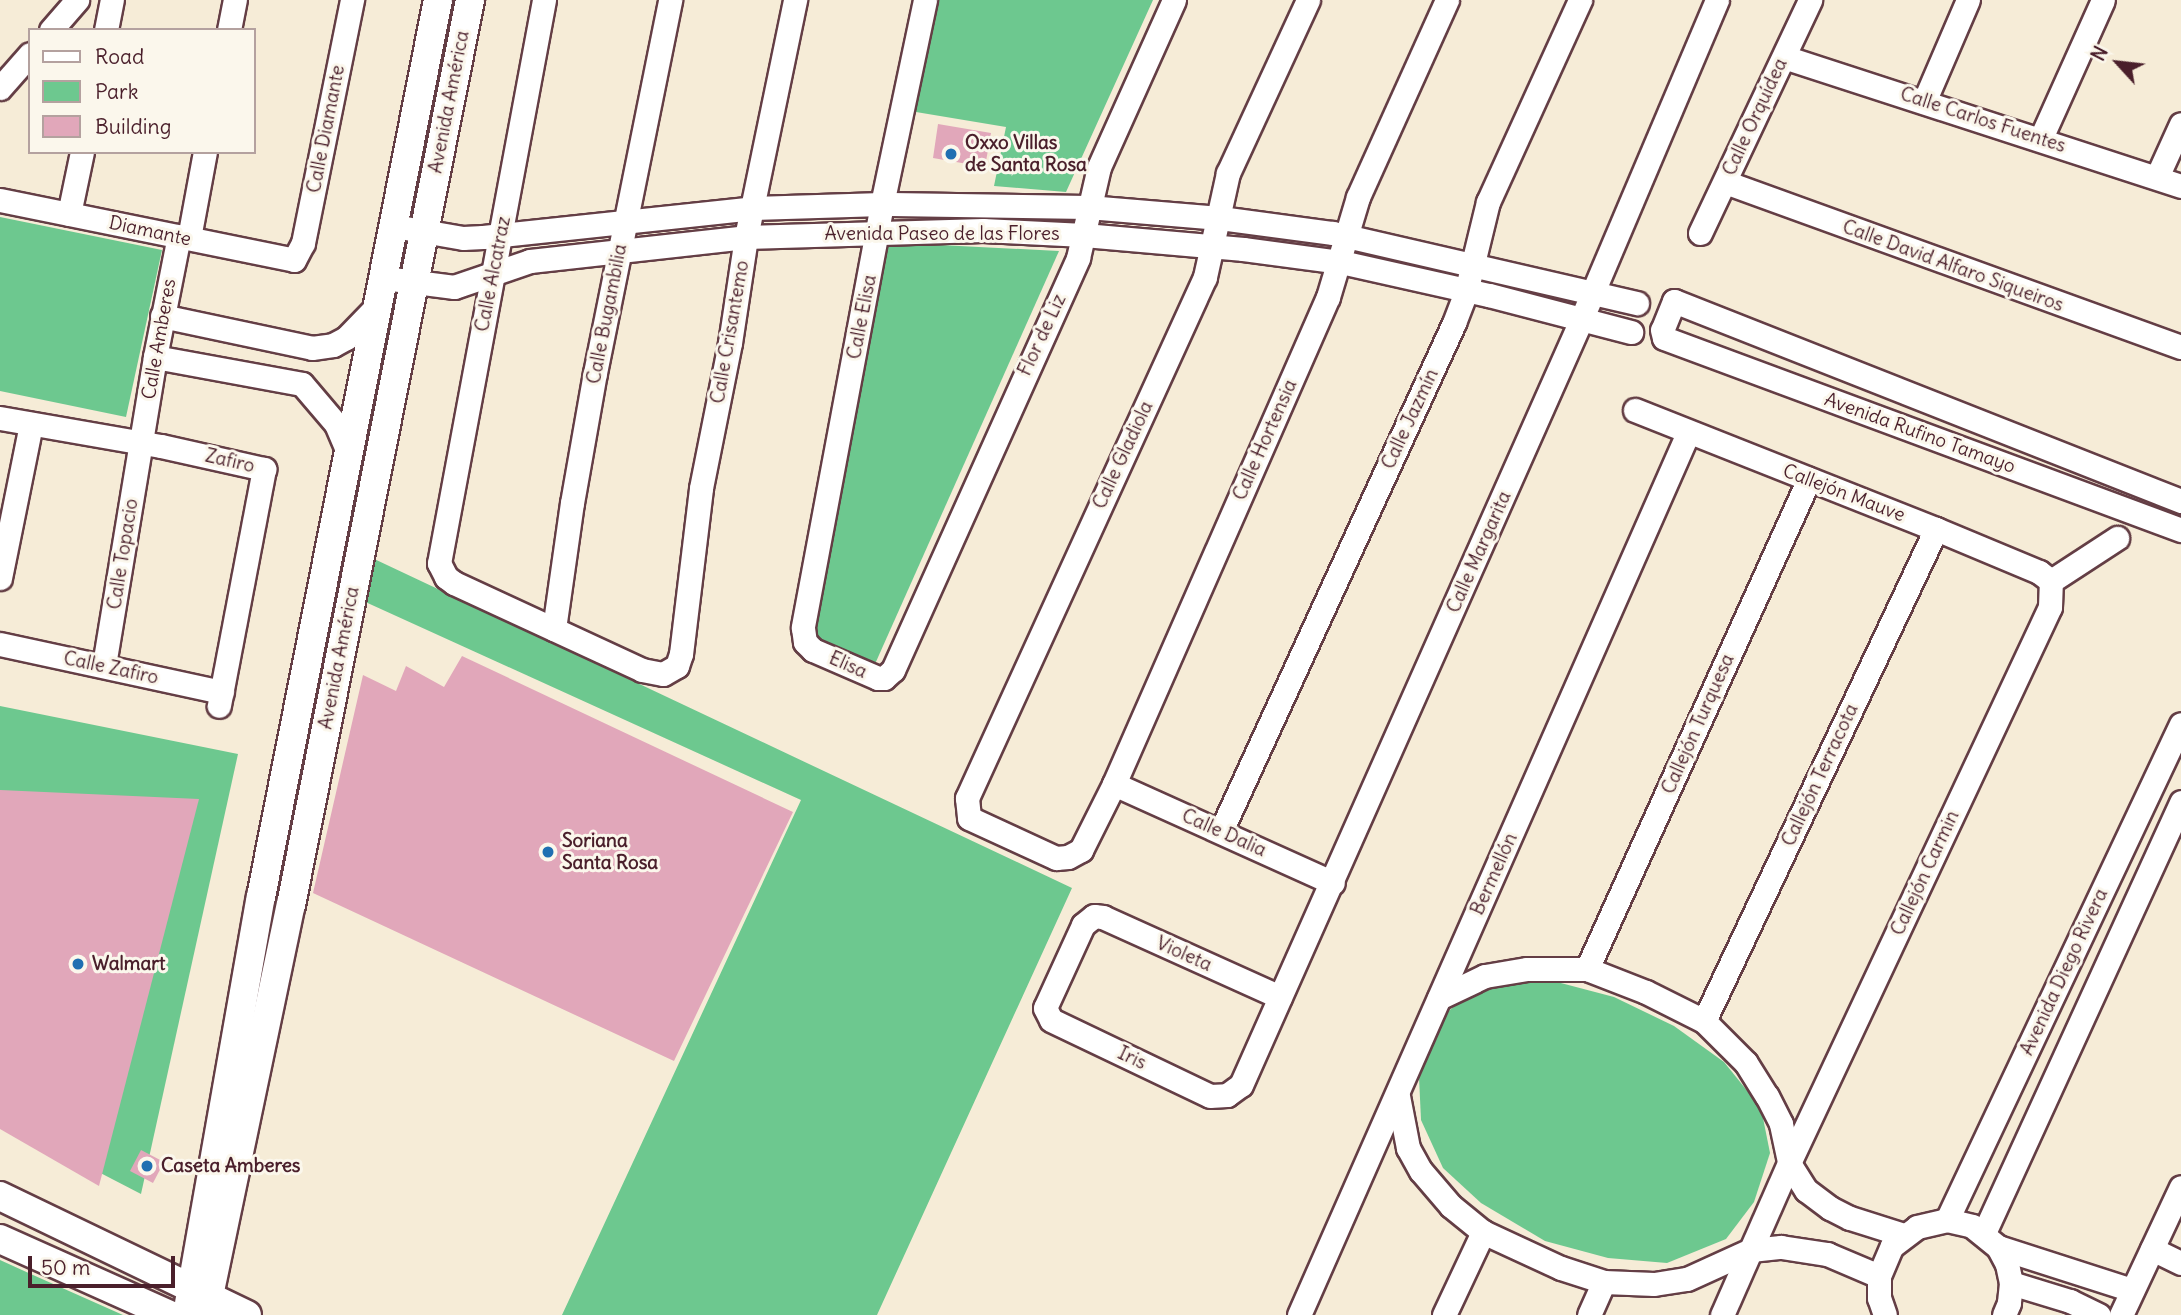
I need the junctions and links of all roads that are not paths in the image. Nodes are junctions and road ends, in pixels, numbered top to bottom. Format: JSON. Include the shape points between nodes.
{"nodes":[{"id":1,"x":77,"y":0,"type":"edge"},
{"id":2,"x":112,"y":0,"type":"edge"},
{"id":3,"x":235,"y":0,"type":"edge"},
{"id":4,"x":352,"y":0,"type":"edge"},
{"id":5,"x":438,"y":0,"type":"edge"},
{"id":6,"x":470,"y":0,"type":"edge"},
{"id":7,"x":544,"y":0,"type":"edge"},
{"id":8,"x":670,"y":0,"type":"edge"},
{"id":9,"x":795,"y":0,"type":"edge"},
{"id":10,"x":925,"y":0,"type":"edge"},
{"id":11,"x":1174,"y":0,"type":"edge"},
{"id":12,"x":1308,"y":0,"type":"edge"},
{"id":13,"x":1447,"y":0,"type":"edge"},
{"id":14,"x":1580,"y":0,"type":"edge"},
{"id":15,"x":1717,"y":0,"type":"edge"},
{"id":16,"x":1810,"y":0,"type":"edge"},
{"id":17,"x":1968,"y":0,"type":"edge"},
{"id":18,"x":2103,"y":0,"type":"edge"},
{"id":19,"x":53,"y":28,"type":"edge"},
{"id":20,"x":106,"y":28,"type":"edge"},
{"id":21,"x":229,"y":28,"type":"edge"},
{"id":22,"x":28,"y":56,"type":"edge"},
{"id":23,"x":1784,"y":57,"type":"junction"},
{"id":24,"x":0,"y":88,"type":"edge"},
{"id":25,"x":1924,"y":102,"type":"junction"},
{"id":26,"x":2181,"y":124,"type":"edge"},
{"id":27,"x":2041,"y":138,"type":"junction"},
{"id":28,"x":82,"y":154,"type":"edge"},
{"id":29,"x":205,"y":154,"type":"edge"},
{"id":30,"x":2157,"y":177,"type":"junction"},
{"id":31,"x":1725,"y":182,"type":"junction"},
{"id":32,"x":2181,"y":186,"type":"edge"},
{"id":33,"x":0,"y":200,"type":"edge"},
{"id":34,"x":882,"y":204,"type":"junction"},
{"id":35,"x":1088,"y":207,"type":"junction"},
{"id":36,"x":753,"y":208,"type":"junction"},
{"id":37,"x":69,"y":214,"type":"junction"},
{"id":38,"x":1220,"y":218,"type":"junction"},
{"id":39,"x":625,"y":223,"type":"junction"},
{"id":40,"x":394,"y":226,"type":"junction"},
{"id":41,"x":423,"y":230,"type":"junction"},
{"id":42,"x":878,"y":232,"type":"junction"},
{"id":43,"x":1700,"y":233,"type":"dead end"},
{"id":44,"x":1084,"y":234,"type":"junction"},
{"id":45,"x":500,"y":236,"type":"junction"},
{"id":46,"x":184,"y":237,"type":"junction"},
{"id":47,"x":746,"y":237,"type":"junction"},
{"id":48,"x":1346,"y":237,"type":"junction"},
{"id":49,"x":1212,"y":247,"type":"junction"},
{"id":50,"x":620,"y":249,"type":"junction"},
{"id":51,"x":298,"y":257,"type":"joint"},
{"id":52,"x":1340,"y":262,"type":"junction"},
{"id":53,"x":1472,"y":266,"type":"junction"},
{"id":54,"x":492,"y":277,"type":"junction"},
{"id":55,"x":413,"y":283,"type":"junction"},
{"id":56,"x":381,"y":291,"type":"junction"},
{"id":57,"x":1466,"y":292,"type":"junction"},
{"id":58,"x":1593,"y":292,"type":"junction"},
{"id":59,"x":1637,"y":303,"type":"dead end"},
{"id":60,"x":162,"y":316,"type":"junction"},
{"id":61,"x":1582,"y":318,"type":"junction"},
{"id":62,"x":1630,"y":332,"type":"dead end"},
{"id":63,"x":238,"y":333,"type":"junction"},
{"id":64,"x":2181,"y":347,"type":"edge"},
{"id":65,"x":312,"y":348,"type":"junction"},
{"id":66,"x":155,"y":357,"type":"junction"},
{"id":67,"x":231,"y":371,"type":"junction"},
{"id":68,"x":302,"y":384,"type":"junction"},
{"id":69,"x":1635,"y":410,"type":"dead end"},
{"id":70,"x":0,"y":418,"type":"edge"},
{"id":71,"x":31,"y":424,"type":"junction"},
{"id":72,"x":1688,"y":433,"type":"junction"},
{"id":73,"x":141,"y":442,"type":"junction"},
{"id":74,"x":349,"y":454,"type":"junction"},
{"id":75,"x":1809,"y":479,"type":"junction"},
{"id":76,"x":2181,"y":501,"type":"edge"},
{"id":77,"x":1936,"y":529,"type":"junction"},
{"id":78,"x":2181,"y":530,"type":"edge"},
{"id":79,"x":2117,"y":538,"type":"dead end"},
{"id":80,"x":0,"y":578,"type":"edge"},
{"id":81,"x":2051,"y":581,"type":"junction"},
{"id":82,"x":322,"y":593,"type":"junction"},
{"id":83,"x":352,"y":594,"type":"junction"},
{"id":84,"x":554,"y":629,"type":"junction"},
{"id":85,"x":803,"y":634,"type":"joint"},
{"id":86,"x":312,"y":640,"type":"junction"},
{"id":87,"x":342,"y":643,"type":"junction"},
{"id":88,"x":0,"y":645,"type":"edge"},
{"id":89,"x":104,"y":665,"type":"junction"},
{"id":90,"x":895,"y":665,"type":"joint"},
{"id":91,"x":220,"y":699,"type":"joint"},
{"id":92,"x":2181,"y":724,"type":"edge"},
{"id":93,"x":1114,"y":784,"type":"junction"},
{"id":94,"x":2181,"y":802,"type":"edge"},
{"id":95,"x":1221,"y":831,"type":"junction"},
{"id":96,"x":1056,"y":858,"type":"joint"},
{"id":97,"x":1333,"y":883,"type":"junction"},
{"id":98,"x":1587,"y":969,"type":"junction"},
{"id":99,"x":1280,"y":997,"type":"junction"},
{"id":100,"x":1439,"y":998,"type":"junction"},
{"id":101,"x":1045,"y":1008,"type":"joint"},
{"id":102,"x":1704,"y":1021,"type":"junction"},
{"id":103,"x":1227,"y":1095,"type":"joint"},
{"id":104,"x":1398,"y":1096,"type":"junction"},
{"id":105,"x":1790,"y":1163,"type":"junction"},
{"id":106,"x":2181,"y":1187,"type":"edge"},
{"id":107,"x":0,"y":1196,"type":"edge"},
{"id":108,"x":1947,"y":1220,"type":"junction"},
{"id":109,"x":1483,"y":1232,"type":"junction"},
{"id":110,"x":1904,"y":1235,"type":"junction"},
{"id":111,"x":0,"y":1239,"type":"edge"},
{"id":112,"x":1991,"y":1240,"type":"junction"},
{"id":113,"x":1751,"y":1250,"type":"junction"},
{"id":114,"x":2152,"y":1250,"type":"junction"},
{"id":115,"x":2181,"y":1264,"type":"edge"},
{"id":116,"x":1879,"y":1276,"type":"junction"},
{"id":117,"x":1604,"y":1282,"type":"junction"},
{"id":118,"x":2011,"y":1283,"type":"junction"},
{"id":119,"x":2132,"y":1290,"type":"junction"},
{"id":120,"x":203,"y":1300,"type":"edge"},
{"id":121,"x":170,"y":1315,"type":"edge"},
{"id":122,"x":187,"y":1315,"type":"edge"},
{"id":123,"x":247,"y":1315,"type":"edge"},
{"id":124,"x":1299,"y":1315,"type":"edge"},
{"id":125,"x":1444,"y":1315,"type":"edge"},
{"id":126,"x":1589,"y":1315,"type":"edge"},
{"id":127,"x":1722,"y":1315,"type":"edge"},
{"id":128,"x":1885,"y":1315,"type":"edge"},
{"id":129,"x":2004,"y":1315,"type":"edge"},
{"id":130,"x":2099,"y":1315,"type":"edge"},
{"id":131,"x":2121,"y":1315,"type":"edge"}],
"edges":[{"from":1,"to":19,"type":"street"},
{"from":2,"to":20,"type":"street"},
{"from":3,"to":21,"type":"street"},
{"from":4,"to":51,"type":"street","name":"Calle Diamante"},
{"from":5,"to":40,"type":"main road","name":"Avenida América"},
{"from":6,"to":41,"type":"main road","name":"Avenida América"},
{"from":7,"to":45,"type":"street","name":"Calle Alcatraz"},
{"from":8,"to":39,"type":"street","name":"Calle Bugambilia"},
{"from":9,"to":36,"type":"street","name":"Calle Crisantemo"},
{"from":10,"to":34,"type":"street","name":"Calle Elisa"},
{"from":11,"to":35,"type":"street","name":"Flor de Liz","via":[[1099,167]]},
{"from":12,"to":38,"type":"street","name":"Calle Gladiola","via":[[1228,173]]},
{"from":13,"to":48,"type":"street","name":"Calle Hortensia","via":[[1370,166]]},
{"from":14,"to":53,"type":"street","name":"Calle Jazmín","via":[[1488,202]]},
{"from":15,"to":58,"type":"street","name":"Calle Margarita"},
{"from":16,"to":23,"type":"street","name":"Calle Orquídea"},
{"from":17,"to":25,"type":"street"},
{"from":18,"to":27,"type":"street"},
{"from":22,"to":24,"type":"street"},
{"from":23,"to":25,"type":"street","name":"Calle Carlos Fuentes"},
{"from":23,"to":31,"type":"street","name":"Calle Orquídea"},
{"from":25,"to":27,"type":"street","name":"Calle Carlos Fuentes"},
{"from":26,"to":30,"type":"street"},
{"from":27,"to":30,"type":"street","name":"Calle Carlos Fuentes"},
{"from":28,"to":37,"type":"street"},
{"from":29,"to":46,"type":"street","name":"Calle Amberes"},
{"from":30,"to":32,"type":"street","name":"Calle Carlos Fuentes"},
{"from":31,"to":43,"type":"street","name":"Calle Orquídea"},
{"from":31,"to":64,"type":"street","name":"Calle David Alfaro Siqueiros"},
{"from":33,"to":37,"type":"street","name":"Diamante"},
{"from":34,"to":35,"type":"street","name":"Avenida Paseo de las Flores"},
{"from":34,"to":36,"type":"street","name":"Avenida Paseo de las Flores"},
{"from":34,"to":42,"type":"street","name":"Calle Elisa"},
{"from":35,"to":38,"type":"street","name":"Avenida Paseo de las Flores"},
{"from":35,"to":44,"type":"street","name":"Flor de Liz"},
{"from":36,"to":39,"type":"street","name":"Avenida Paseo de las Flores"},
{"from":36,"to":47,"type":"street","name":"Calle Crisantemo"},
{"from":37,"to":46,"type":"street","name":"Diamante"},
{"from":38,"to":48,"type":"street","name":"Avenida Paseo de las Flores"},
{"from":38,"to":49,"type":"street","name":"Calle Gladiola"},
{"from":39,"to":45,"type":"street","name":"Avenida Paseo de las Flores"},
{"from":39,"to":50,"type":"street","name":"Calle Bugambilia"},
{"from":40,"to":41,"type":"street","name":"Avenida Paseo de las Flores"},
{"from":40,"to":56,"type":"main road","name":"Avenida América"},
{"from":41,"to":45,"type":"street","name":"Avenida Paseo de las Flores","via":[[463,238]]},
{"from":41,"to":55,"type":"main road","name":"Avenida América"},
{"from":42,"to":44,"type":"street","name":"Avenida Paseo de las Flores"},
{"from":42,"to":47,"type":"street","name":"Avenida Paseo de las Flores"},
{"from":42,"to":85,"type":"street","name":"Calle Elisa"},
{"from":44,"to":49,"type":"street","name":"Avenida Paseo de las Flores"},
{"from":44,"to":90,"type":"street","name":"Flor de Liz","via":[[1074,267]]},
{"from":45,"to":54,"type":"street","name":"Calle Alcatraz"},
{"from":46,"to":51,"type":"street","name":"Diamante","via":[[290,261]]},
{"from":46,"to":60,"type":"street","name":"Calle Amberes"},
{"from":47,"to":50,"type":"street","name":"Avenida Paseo de las Flores"},
{"from":47,"to":84,"type":"street","name":"Calle Crisantemo","via":[[701,488],[677,666],[663,674],[642,670]]},
{"from":48,"to":52,"type":"street","name":"Calle Hortensia"},
{"from":48,"to":53,"type":"street","name":"Avenida Paseo de las Flores"},
{"from":49,"to":52,"type":"street","name":"Avenida Paseo de las Flores"},
{"from":49,"to":96,"type":"street","name":"Calle Gladiola","via":[[1205,277],[967,798],[969,818]]},
{"from":50,"to":54,"type":"street","name":"Avenida Paseo de las Flores","via":[[530,261]]},
{"from":50,"to":84,"type":"street","name":"Calle Bugambilia","via":[[572,502]]},
{"from":52,"to":57,"type":"street","name":"Avenida Paseo de las Flores"},
{"from":52,"to":93,"type":"street","name":"Calle Hortensia"},
{"from":53,"to":57,"type":"street","name":"Calle Jazmín"},
{"from":53,"to":58,"type":"street","name":"Avenida Paseo de las Flores"},
{"from":54,"to":55,"type":"street","name":"Avenida Paseo de las Flores","via":[[454,287]]},
{"from":54,"to":84,"type":"street","name":"Calle Alcatraz","via":[[439,563],[454,583]]},
{"from":55,"to":56,"type":"street","name":"Avenida Paseo de las Flores"},
{"from":55,"to":83,"type":"main road","name":"Avenida América"},
{"from":56,"to":65,"type":"street","via":[[346,338]]},
{"from":56,"to":74,"type":"main road","name":"Avenida América"},
{"from":57,"to":61,"type":"street","name":"Avenida Paseo de las Flores"},
{"from":57,"to":95,"type":"street","name":"Calle Jazmín"},
{"from":58,"to":59,"type":"street"},
{"from":58,"to":61,"type":"street","name":"Calle Margarita"},
{"from":60,"to":63,"type":"street"},
{"from":60,"to":66,"type":"street","name":"Calle Amberes"},
{"from":61,"to":62,"type":"street"},
{"from":61,"to":97,"type":"street","name":"Calle Margarita"},
{"from":63,"to":65,"type":"street"},
{"from":63,"to":67,"type":"street"},
{"from":65,"to":68,"type":"street"},
{"from":66,"to":67,"type":"street"},
{"from":66,"to":73,"type":"street","name":"Calle Amberes"},
{"from":67,"to":68,"type":"street"},
{"from":68,"to":74,"type":"street","via":[[336,424]]},
{"from":69,"to":72,"type":"street","name":"Callejón Mauve"},
{"from":70,"to":71,"type":"street","name":"Zafiro"},
{"from":71,"to":73,"type":"street","name":"Zafiro"},
{"from":71,"to":80,"type":"street"},
{"from":72,"to":75,"type":"street","name":"Callejón Mauve"},
{"from":72,"to":100,"type":"street","name":"Bermellón"},
{"from":73,"to":89,"type":"street","name":"Calle Topacio"},
{"from":73,"to":91,"type":"street","name":"Zafiro","via":[[264,469]]},
{"from":74,"to":82,"type":"main road","name":"Avenida América"},
{"from":75,"to":77,"type":"street","name":"Callejón Mauve"},
{"from":75,"to":98,"type":"street","name":"Callejón Turquesa"},
{"from":76,"to":78,"type":"street","name":"Avenida Rufino Tamayo","via":[[1674,302],[1662,333],[1664,338]]},
{"from":77,"to":81,"type":"street","name":"Callejón Mauve"},
{"from":77,"to":102,"type":"street","name":"Callejón Terracota"},
{"from":79,"to":81,"type":"street"},
{"from":81,"to":105,"type":"street","name":"Callejón Carmin","via":[[2050,607]]},
{"from":82,"to":83,"type":"main road","via":[[337,603]]},
{"from":82,"to":86,"type":"main road","name":"Avenida América"},
{"from":83,"to":87,"type":"main road","name":"Avenida América"},
{"from":85,"to":90,"type":"street","name":"Elisa","via":[[813,650],[878,678],[889,675]]},
{"from":86,"to":87,"type":"main road","via":[[332,632]]},
{"from":86,"to":120,"type":"main road","name":"Avenida América","via":[[261,897]]},
{"from":87,"to":120,"type":"main road","name":"Avenida América"},
{"from":88,"to":89,"type":"street","name":"Calle Zafiro"},
{"from":89,"to":91,"type":"street","name":"Calle Zafiro"},
{"from":92,"to":108,"type":"street","name":"Avenida Diego Rivera"},
{"from":93,"to":95,"type":"street","name":"Calle Dalia"},
{"from":93,"to":96,"type":"street","name":"Calle Hortensia","via":[[1081,850],[1068,858]]},
{"from":94,"to":112,"type":"street","name":"Avenida Diego Rivera"},
{"from":95,"to":97,"type":"street","name":"Calle Dalia"},
{"from":97,"to":99,"type":"street","name":"Calle Margarita"},
{"from":98,"to":100,"type":"street","via":[[1527,969],[1485,976]]},
{"from":98,"to":102,"type":"street"},
{"from":99,"to":101,"type":"street","name":"Violeta","via":[[1103,918],[1088,918]]},
{"from":99,"to":103,"type":"street","name":"Calle Margarita","via":[[1241,1085]]},
{"from":100,"to":104,"type":"street","name":"Bermellón"},
{"from":101,"to":103,"type":"street","name":"Iris","via":[[1051,1020],[1210,1096]]},
{"from":102,"to":105,"type":"street","via":[[1746,1063],[1767,1096],[1781,1124]]},
{"from":104,"to":109,"type":"street","via":[[1408,1148],[1421,1171],[1451,1206]]},
{"from":104,"to":124,"type":"street","name":"Bermellón"},
{"from":105,"to":110,"type":"street","via":[[1807,1190],[1830,1208]]},
{"from":105,"to":113,"type":"street","name":"Callejón Carmin"},
{"from":106,"to":114,"type":"street"},
{"from":107,"to":120,"type":"main road"},
{"from":108,"to":110,"type":"street"},
{"from":108,"to":112,"type":"street","via":[[1972,1226]]},
{"from":109,"to":117,"type":"street"},
{"from":109,"to":125,"type":"street"},
{"from":110,"to":116,"type":"street","via":[[1892,1246]]},
{"from":111,"to":121,"type":"main road"},
{"from":112,"to":118,"type":"street","via":[[2007,1264]]},
{"from":112,"to":119,"type":"street"},
{"from":113,"to":116,"type":"street","via":[[1802,1248]]},
{"from":113,"to":117,"type":"street","via":[[1687,1279],[1654,1284]]},
{"from":113,"to":127,"type":"street","name":"Callejón Carmin"},
{"from":114,"to":115,"type":"street"},
{"from":114,"to":119,"type":"street"},
{"from":116,"to":128,"type":"street"},
{"from":117,"to":126,"type":"street"},
{"from":118,"to":129,"type":"street"},
{"from":118,"to":130,"type":"street"},
{"from":119,"to":131,"type":"street"},
{"from":120,"to":122,"type":"main road","name":"Avenida América"},
{"from":120,"to":123,"type":"main road"}]}
